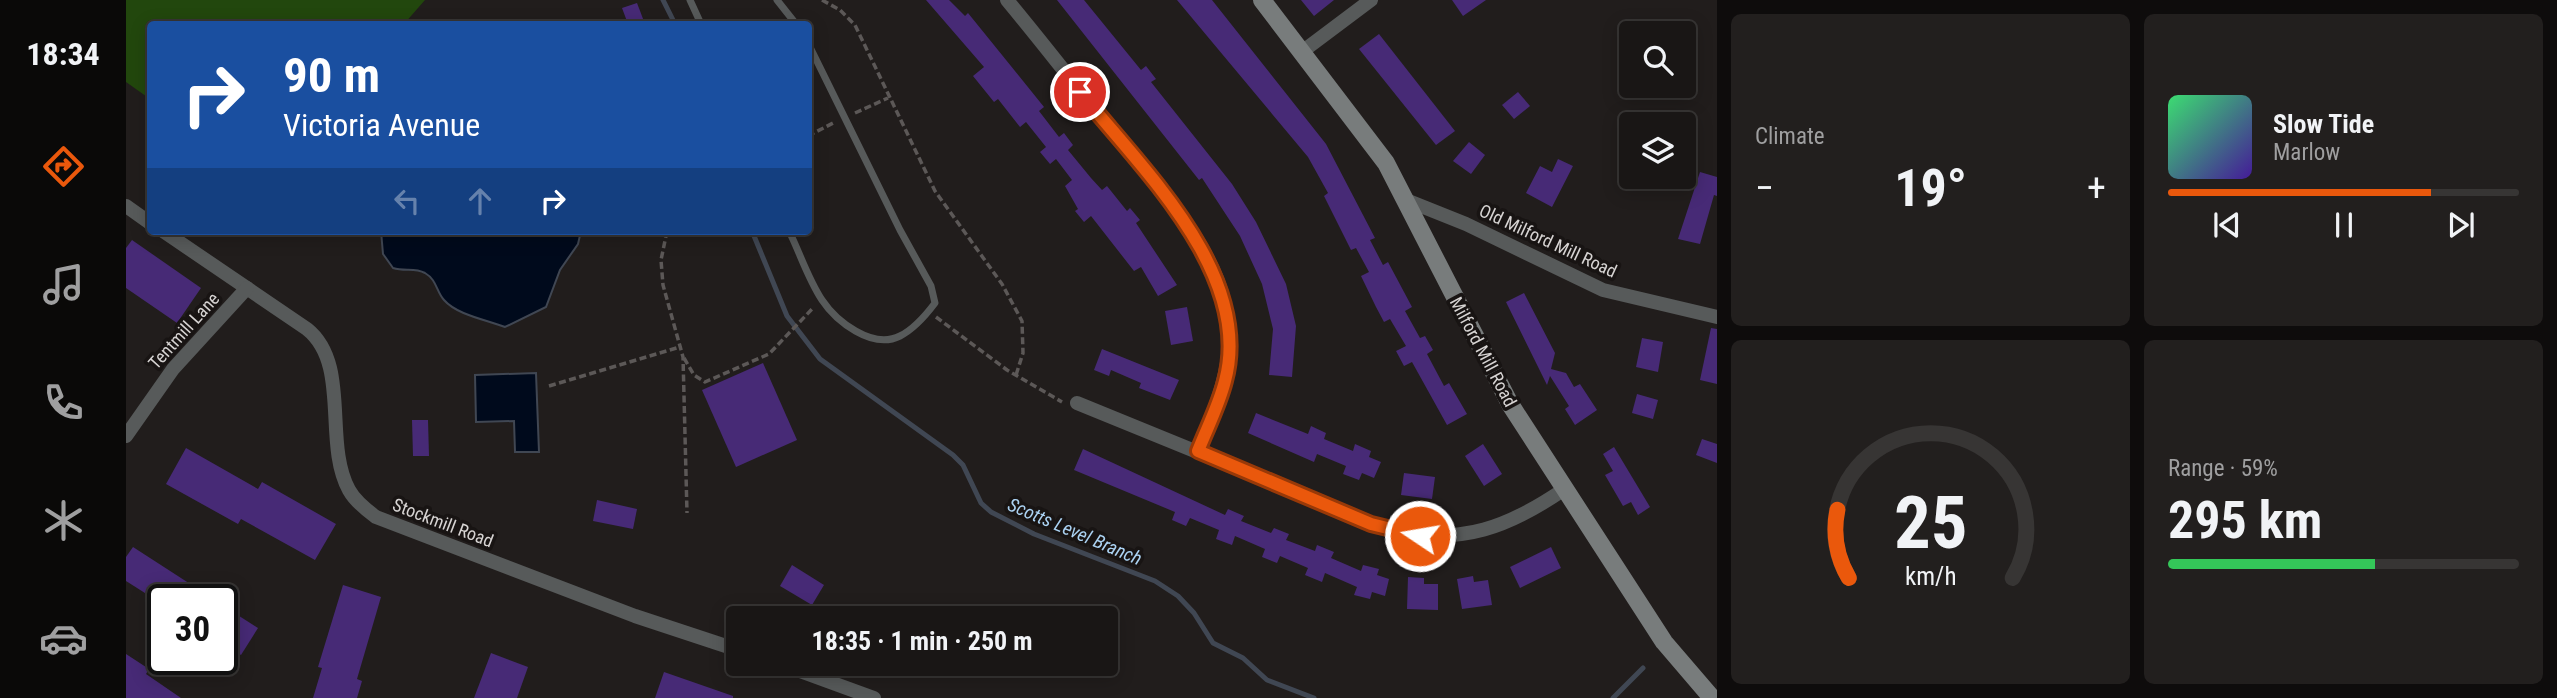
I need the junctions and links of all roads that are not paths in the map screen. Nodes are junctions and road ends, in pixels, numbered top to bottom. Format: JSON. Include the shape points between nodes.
{"nodes":[{"id":1,"x":690,"y":0,"type":"edge"},
{"id":2,"x":777,"y":0,"type":"edge"},
{"id":3,"x":1007,"y":0,"type":"edge"},
{"id":4,"x":1262,"y":0,"type":"edge"},
{"id":5,"x":1371,"y":0,"type":"edge"},
{"id":6,"x":700,"y":21,"type":"edge"},
{"id":7,"x":794,"y":21,"type":"edge"},
{"id":8,"x":812,"y":51,"type":"edge"},
{"id":9,"x":1303,"y":51,"type":"junction"},
{"id":10,"x":1406,"y":200,"type":"junction"},
{"id":11,"x":126,"y":206,"type":"edge"},
{"id":12,"x":147,"y":221,"type":"edge"},
{"id":13,"x":169,"y":235,"type":"edge"},
{"id":14,"x":791,"y":235,"type":"edge"},
{"id":15,"x":247,"y":288,"type":"junction"},
{"id":16,"x":1717,"y":317,"type":"edge"},
{"id":17,"x":1077,"y":403,"type":"road end"},
{"id":18,"x":126,"y":436,"type":"edge"},
{"id":19,"x":1198,"y":451,"type":"junction"},
{"id":20,"x":1563,"y":490,"type":"junction"},
{"id":21,"x":726,"y":646,"type":"edge"},
{"id":22,"x":814,"y":676,"type":"edge"},
{"id":23,"x":874,"y":698,"type":"edge"},
{"id":24,"x":1712,"y":698,"type":"edge"}],
"edges":[{"from":1,"to":6,"type":"lane"},
{"from":2,"to":7,"type":"lane"},
{"from":3,"to":19,"type":"street","via":[[1176,212],[1219,285],[1226,310],[1228,358],[1225,381]]},
{"from":4,"to":9,"type":"main road","name":"Milford Mill Road"},
{"from":5,"to":9,"type":"street"},
{"from":8,"to":14,"type":"lane","via":[[931,286],[935,303],[899,337],[881,340],[859,332],[835,317],[821,298]]},
{"from":9,"to":10,"type":"main road","name":"Milford Mill Road","via":[[1370,141]]},
{"from":10,"to":16,"type":"street","name":"Old Milford Mill Road","via":[[1603,290]]},
{"from":10,"to":20,"type":"main road","name":"Milford Mill Road","via":[[1510,404]]},
{"from":11,"to":12,"type":"street"},
{"from":13,"to":15,"type":"street","name":"Stockmill Road"},
{"from":15,"to":18,"type":"street","name":"Tentmill Lane","via":[[173,369]]},
{"from":15,"to":21,"type":"street","name":"Stockmill Road","via":[[322,344],[347,486],[376,517]]},
{"from":17,"to":19,"type":"street"},
{"from":19,"to":20,"type":"street","via":[[1371,524],[1420,536],[1488,530]]},
{"from":20,"to":24,"type":"main road","name":"Milford Mill Road","via":[[1664,642]]},
{"from":22,"to":23,"type":"street"}]}
